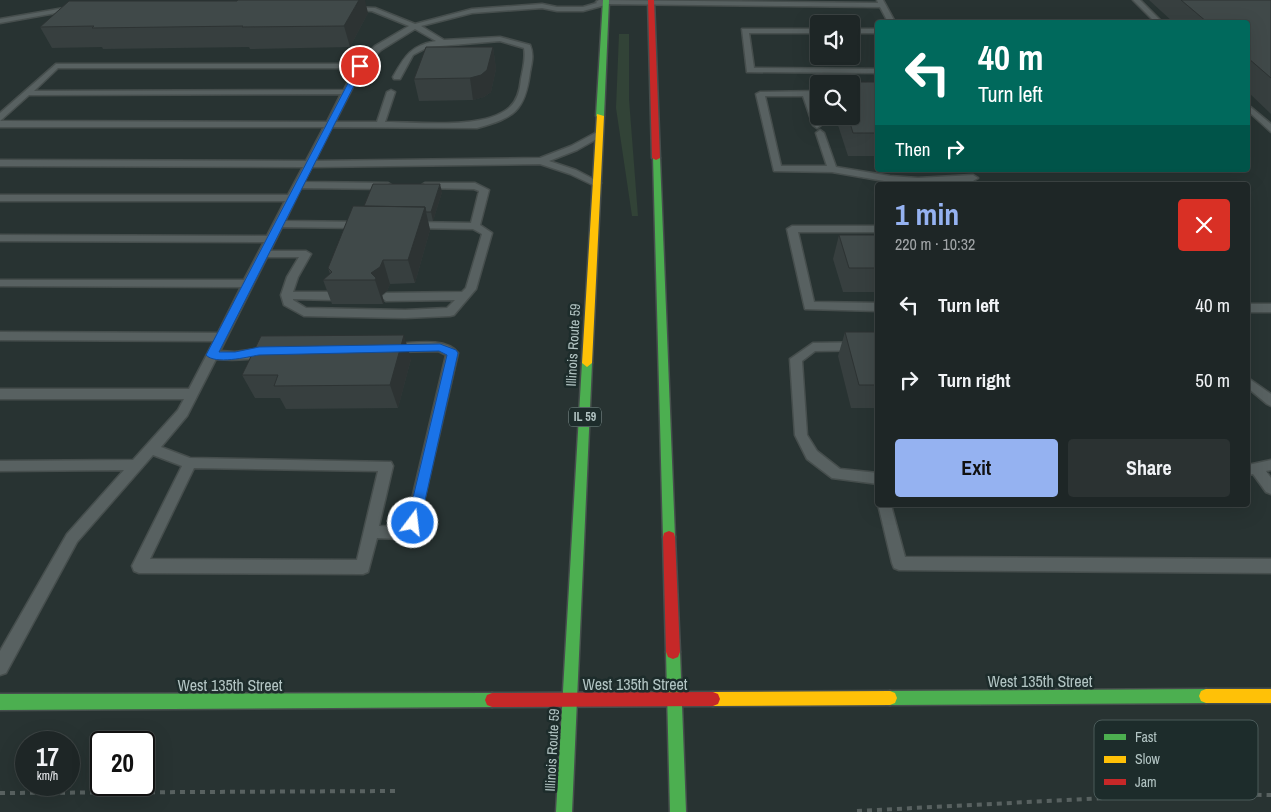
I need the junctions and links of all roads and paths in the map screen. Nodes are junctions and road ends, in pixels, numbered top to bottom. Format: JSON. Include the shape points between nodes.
{"nodes":[{"id":1,"x":555,"y":0,"type":"edge"},
{"id":2,"x":590,"y":0,"type":"edge"},
{"id":3,"x":1136,"y":0,"type":"edge"},
{"id":4,"x":606,"y":2,"type":"edge"},
{"id":5,"x":651,"y":2,"type":"edge"},
{"id":6,"x":881,"y":2,"type":"edge"},
{"id":7,"x":542,"y":6,"type":"junction"},
{"id":8,"x":84,"y":8,"type":"edge"},
{"id":9,"x":343,"y":9,"type":"edge"},
{"id":10,"x":0,"y":20,"type":"edge"},
{"id":11,"x":890,"y":20,"type":"edge"},
{"id":12,"x":1157,"y":20,"type":"edge"},
{"id":13,"x":415,"y":26,"type":"junction"},
{"id":14,"x":810,"y":31,"type":"edge"},
{"id":15,"x":860,"y":31,"type":"edge"},
{"id":16,"x":875,"y":31,"type":"edge"},
{"id":17,"x":443,"y":42,"type":"junction"},
{"id":18,"x":360,"y":66,"type":"junction"},
{"id":19,"x":875,"y":71,"type":"edge"},
{"id":20,"x":397,"y":77,"type":"dead end"},
{"id":21,"x":346,"y":92,"type":"junction"},
{"id":22,"x":392,"y":92,"type":"dead end"},
{"id":23,"x":27,"y":93,"type":"junction"},
{"id":24,"x":807,"y":94,"type":"joint"},
{"id":25,"x":1250,"y":109,"type":"edge"},
{"id":26,"x":0,"y":118,"type":"edge"},
{"id":27,"x":0,"y":124,"type":"edge"},
{"id":28,"x":329,"y":125,"type":"junction"},
{"id":29,"x":380,"y":126,"type":"junction"},
{"id":30,"x":1271,"y":129,"type":"edge"},
{"id":31,"x":600,"y":134,"type":"junction"},
{"id":32,"x":540,"y":161,"type":"junction"},
{"id":33,"x":0,"y":163,"type":"edge"},
{"id":34,"x":308,"y":164,"type":"junction"},
{"id":35,"x":832,"y":169,"type":"junction"},
{"id":36,"x":973,"y":178,"type":"edge"},
{"id":37,"x":596,"y":183,"type":"junction"},
{"id":38,"x":298,"y":185,"type":"junction"},
{"id":39,"x":396,"y":186,"type":"edge"},
{"id":40,"x":416,"y":186,"type":"edge"},
{"id":41,"x":0,"y":198,"type":"edge"},
{"id":42,"x":291,"y":198,"type":"junction"},
{"id":43,"x":278,"y":224,"type":"junction"},
{"id":44,"x":373,"y":225,"type":"edge"},
{"id":45,"x":401,"y":225,"type":"edge"},
{"id":46,"x":475,"y":226,"type":"junction"},
{"id":47,"x":875,"y":229,"type":"edge"},
{"id":48,"x":0,"y":238,"type":"edge"},
{"id":49,"x":271,"y":239,"type":"junction"},
{"id":50,"x":263,"y":254,"type":"junction"},
{"id":51,"x":0,"y":283,"type":"edge"},
{"id":52,"x":248,"y":284,"type":"junction"},
{"id":53,"x":286,"y":295,"type":"junction"},
{"id":54,"x":334,"y":296,"type":"edge"},
{"id":55,"x":464,"y":296,"type":"junction"},
{"id":56,"x":386,"y":297,"type":"dead end"},
{"id":57,"x":875,"y":307,"type":"edge"},
{"id":58,"x":1250,"y":308,"type":"edge"},
{"id":59,"x":1271,"y":308,"type":"edge"},
{"id":60,"x":0,"y":336,"type":"edge"},
{"id":61,"x":221,"y":337,"type":"junction"},
{"id":62,"x":875,"y":346,"type":"edge"},
{"id":63,"x":383,"y":348,"type":"edge"},
{"id":64,"x":278,"y":350,"type":"edge"},
{"id":65,"x":211,"y":355,"type":"junction"},
{"id":66,"x":1250,"y":384,"type":"edge"},
{"id":67,"x":0,"y":394,"type":"edge"},
{"id":68,"x":192,"y":394,"type":"junction"},
{"id":69,"x":1271,"y":401,"type":"edge"},
{"id":70,"x":151,"y":449,"type":"junction"},
{"id":71,"x":190,"y":463,"type":"junction"},
{"id":72,"x":1271,"y":465,"type":"edge"},
{"id":73,"x":4,"y":466,"type":"edge"},
{"id":74,"x":136,"y":466,"type":"junction"},
{"id":75,"x":1252,"y":469,"type":"edge"},
{"id":76,"x":0,"y":478,"type":"edge"},
{"id":77,"x":875,"y":480,"type":"edge"},
{"id":78,"x":1271,"y":488,"type":"edge"},
{"id":79,"x":885,"y":507,"type":"edge"},
{"id":80,"x":371,"y":532,"type":"junction"},
{"id":81,"x":1271,"y":566,"type":"edge"},
{"id":82,"x":0,"y":668,"type":"edge"},
{"id":83,"x":1271,"y":696,"type":"edge"},
{"id":84,"x":570,"y":700,"type":"junction"},
{"id":85,"x":674,"y":700,"type":"junction"},
{"id":86,"x":0,"y":702,"type":"edge"},
{"id":87,"x":396,"y":791,"type":"dead end"},
{"id":88,"x":0,"y":793,"type":"edge"},
{"id":89,"x":1258,"y":795,"type":"edge"},
{"id":90,"x":1271,"y":795,"type":"edge"},
{"id":91,"x":1094,"y":799,"type":"edge"},
{"id":92,"x":857,"y":811,"type":"edge"},
{"id":93,"x":564,"y":812,"type":"edge"},
{"id":94,"x":678,"y":812,"type":"edge"}],
"edges":[{"from":1,"to":7,"type":"lane"},
{"from":2,"to":4,"type":"lane"},
{"from":3,"to":12,"type":"lane"},
{"from":4,"to":5,"type":"lane"},
{"from":4,"to":7,"type":"lane","via":[[583,9]]},
{"from":4,"to":31,"type":"main road","name":"Illinois Route 59","number":"IL 59"},
{"from":5,"to":6,"type":"lane"},
{"from":5,"to":85,"type":"main road"},
{"from":6,"to":11,"type":"lane"},
{"from":7,"to":13,"type":"lane","via":[[472,11]]},
{"from":8,"to":10,"type":"lane"},
{"from":9,"to":13,"type":"lane","via":[[373,9]]},
{"from":13,"to":17,"type":"lane"},
{"from":13,"to":18,"type":"lane","via":[[378,48]]},
{"from":14,"to":19,"type":"lane","via":[[745,30],[750,70]]},
{"from":15,"to":16,"type":"lane"},
{"from":17,"to":20,"type":"lane","via":[[426,45],[410,54]]},
{"from":17,"to":29,"type":"lane","via":[[500,39],[527,47],[529,54],[521,102],[498,119],[477,125]]},
{"from":18,"to":21,"type":"lane"},
{"from":18,"to":23,"type":"lane","via":[[56,66]]},
{"from":21,"to":23,"type":"lane"},
{"from":21,"to":28,"type":"lane"},
{"from":22,"to":29,"type":"lane"},
{"from":23,"to":26,"type":"lane"},
{"from":24,"to":35,"type":"lane"},
{"from":24,"to":35,"type":"lane","via":[[760,94],[777,170]]},
{"from":25,"to":30,"type":"lane"},
{"from":27,"to":28,"type":"lane"},
{"from":28,"to":29,"type":"lane"},
{"from":28,"to":34,"type":"lane"},
{"from":31,"to":32,"type":"lane"},
{"from":31,"to":37,"type":"main road","name":"Illinois Route 59","number":"IL 59"},
{"from":32,"to":34,"type":"lane"},
{"from":32,"to":37,"type":"lane"},
{"from":33,"to":34,"type":"lane"},
{"from":34,"to":38,"type":"lane"},
{"from":35,"to":36,"type":"lane","via":[[918,181]]},
{"from":37,"to":84,"type":"main road","name":"Illinois Route 59","number":"IL 59"},
{"from":38,"to":39,"type":"lane"},
{"from":38,"to":42,"type":"lane"},
{"from":40,"to":46,"type":"lane","via":[[475,186],[484,190]]},
{"from":41,"to":42,"type":"lane"},
{"from":42,"to":43,"type":"lane"},
{"from":43,"to":44,"type":"lane"},
{"from":43,"to":49,"type":"lane"},
{"from":45,"to":46,"type":"lane"},
{"from":46,"to":55,"type":"lane","via":[[487,233],[471,289]]},
{"from":47,"to":57,"type":"lane","via":[[792,229],[809,306]]},
{"from":48,"to":49,"type":"lane"},
{"from":49,"to":50,"type":"lane"},
{"from":50,"to":52,"type":"lane"},
{"from":50,"to":53,"type":"lane","via":[[306,254]]},
{"from":51,"to":52,"type":"lane"},
{"from":52,"to":61,"type":"lane"},
{"from":53,"to":54,"type":"lane"},
{"from":53,"to":55,"type":"lane","via":[[288,302],[304,312],[405,314],[450,312]]},
{"from":55,"to":56,"type":"lane"},
{"from":58,"to":59,"type":"lane"},
{"from":60,"to":61,"type":"lane"},
{"from":61,"to":65,"type":"lane"},
{"from":62,"to":77,"type":"lane","via":[[812,347],[796,359],[801,435],[812,455],[837,474]]},
{"from":63,"to":80,"type":"lane","via":[[440,347],[452,353],[413,523],[400,533]]},
{"from":64,"to":65,"type":"lane","via":[[235,356]]},
{"from":65,"to":68,"type":"lane"},
{"from":66,"to":69,"type":"lane"},
{"from":67,"to":68,"type":"lane"},
{"from":68,"to":70,"type":"lane","via":[[183,413]]},
{"from":70,"to":71,"type":"lane"},
{"from":70,"to":74,"type":"lane"},
{"from":71,"to":80,"type":"lane","via":[[386,466]]},
{"from":71,"to":80,"type":"lane","via":[[139,566],[363,567]]},
{"from":72,"to":75,"type":"lane"},
{"from":73,"to":74,"type":"lane"},
{"from":73,"to":76,"type":"lane"},
{"from":74,"to":82,"type":"lane","via":[[72,538]]},
{"from":75,"to":78,"type":"lane"},
{"from":79,"to":81,"type":"lane","via":[[899,563]]},
{"from":83,"to":85,"type":"main road","name":"West 135th Street"},
{"from":84,"to":85,"type":"main road","name":"West 135th Street"},
{"from":84,"to":86,"type":"main road","name":"West 135th Street"},
{"from":84,"to":93,"type":"main road","name":"Illinois Route 59","number":"IL 59"},
{"from":85,"to":94,"type":"main road"},
{"from":87,"to":88,"type":"path"},
{"from":89,"to":90,"type":"path"},
{"from":91,"to":92,"type":"path"}]}
